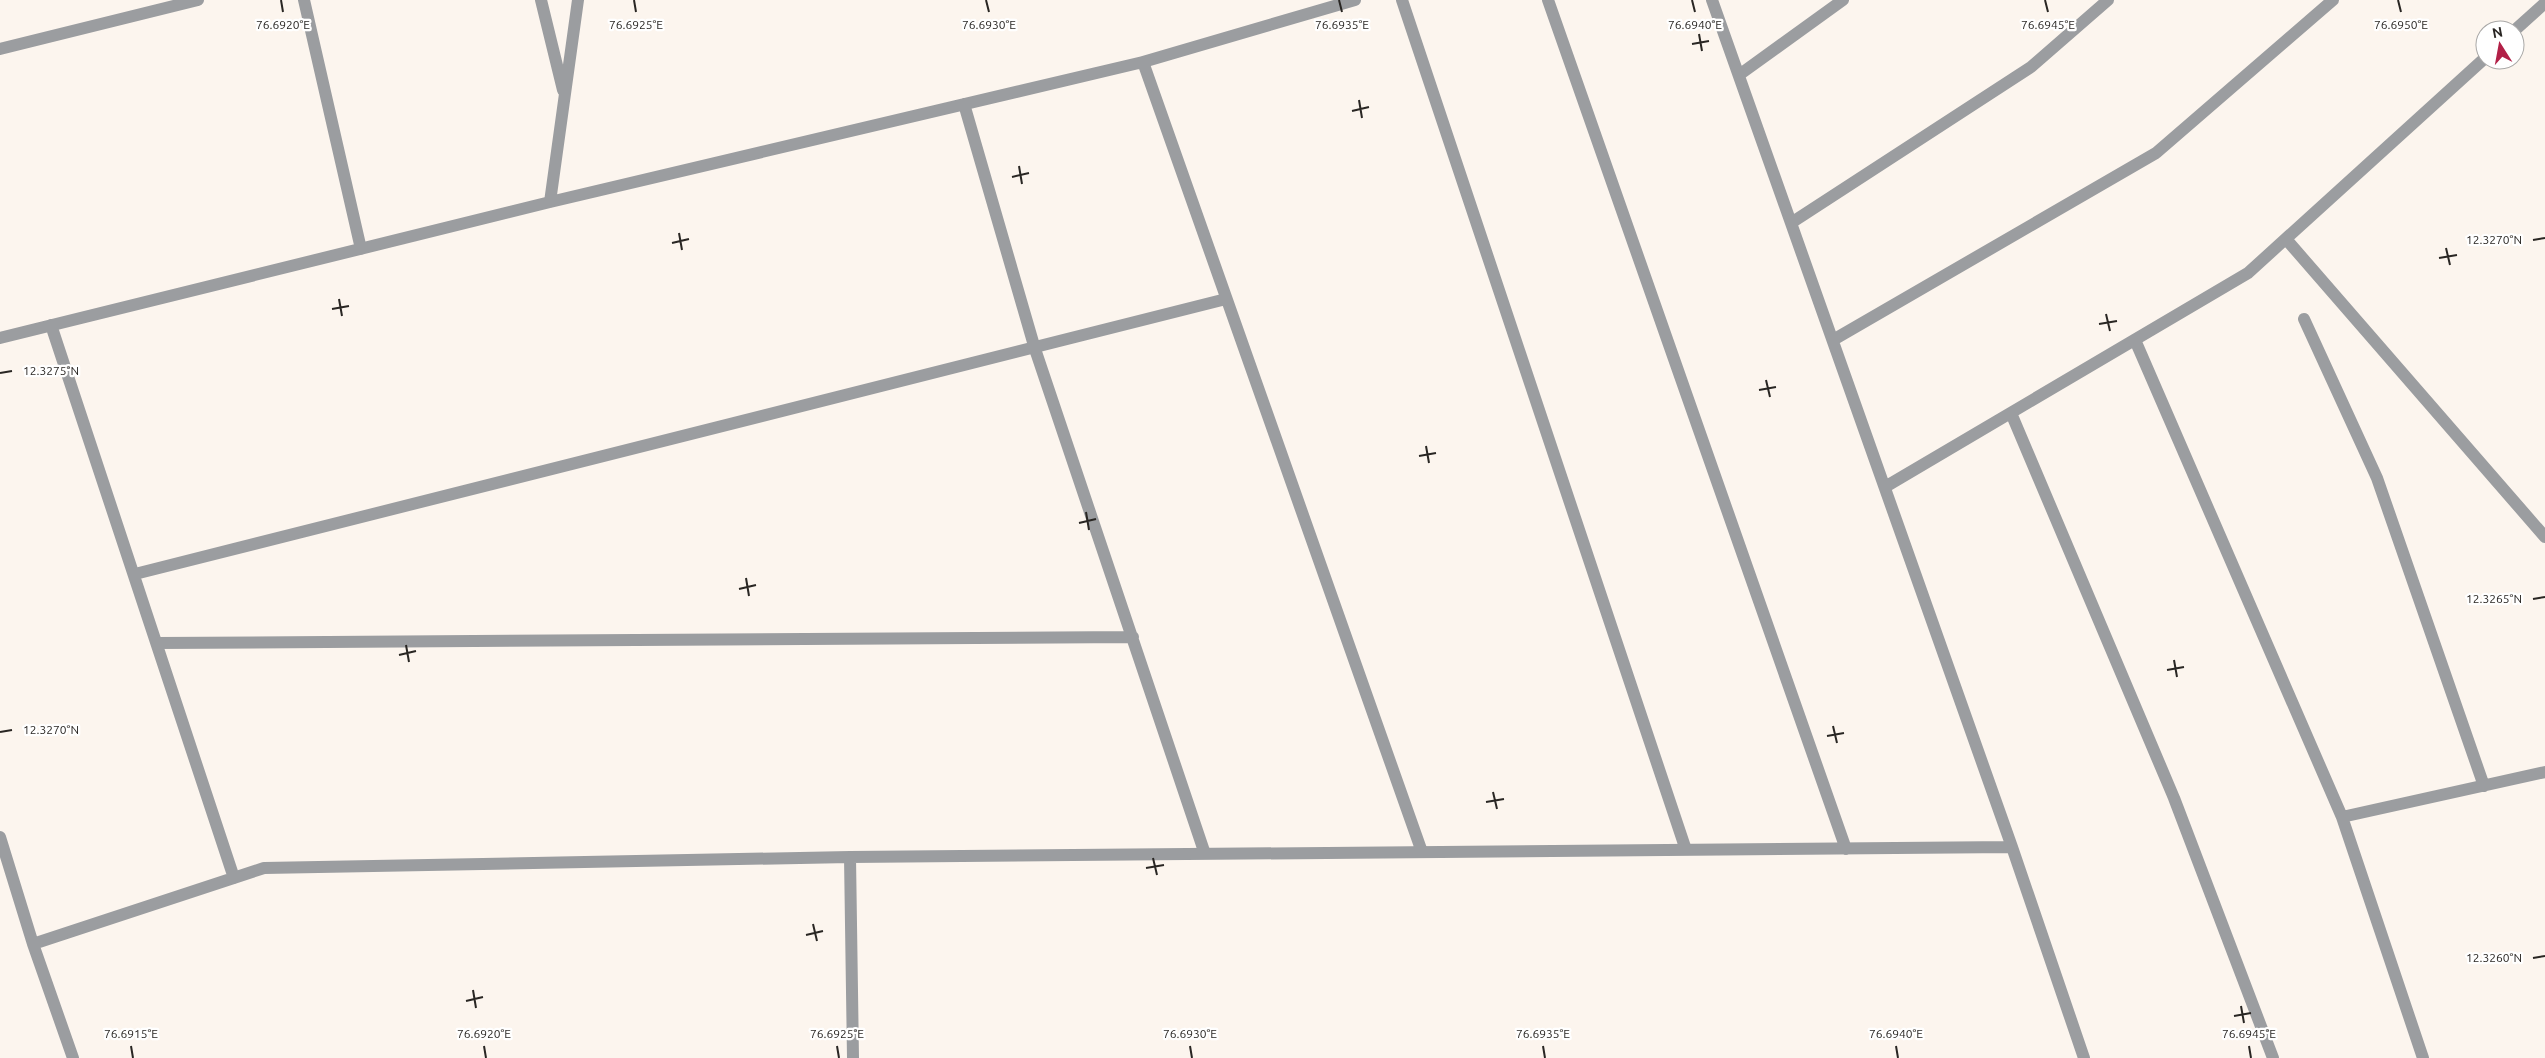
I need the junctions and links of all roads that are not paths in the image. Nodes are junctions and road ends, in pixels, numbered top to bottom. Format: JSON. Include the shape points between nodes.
{"nodes":[{"id":1,"x":198,"y":0,"type":"edge"},
{"id":2,"x":304,"y":0,"type":"edge"},
{"id":3,"x":541,"y":0,"type":"edge"},
{"id":4,"x":578,"y":0,"type":"edge"},
{"id":5,"x":1355,"y":0,"type":"edge"},
{"id":6,"x":1402,"y":0,"type":"edge"},
{"id":7,"x":1548,"y":0,"type":"edge"},
{"id":8,"x":1712,"y":0,"type":"edge"},
{"id":9,"x":1843,"y":0,"type":"edge"},
{"id":10,"x":2108,"y":0,"type":"edge"},
{"id":11,"x":2333,"y":0,"type":"edge"},
{"id":12,"x":2545,"y":3,"type":"edge"},
{"id":13,"x":2525,"y":21,"type":"edge"},
{"id":14,"x":0,"y":49,"type":"edge"},
{"id":15,"x":1143,"y":62,"type":"junction"},
{"id":16,"x":2475,"y":67,"type":"edge"},
{"id":17,"x":1739,"y":75,"type":"junction"},
{"id":18,"x":565,"y":96,"type":"junction"},
{"id":19,"x":964,"y":104,"type":"junction"},
{"id":20,"x":550,"y":202,"type":"junction"},
{"id":21,"x":1791,"y":223,"type":"junction"},
{"id":22,"x":2286,"y":239,"type":"junction"},
{"id":23,"x":361,"y":249,"type":"junction"},
{"id":24,"x":1226,"y":299,"type":"junction"},
{"id":25,"x":2304,"y":319,"type":"dead end"},
{"id":26,"x":52,"y":325,"type":"junction"},
{"id":27,"x":0,"y":338,"type":"edge"},
{"id":28,"x":1833,"y":340,"type":"junction"},
{"id":29,"x":2135,"y":340,"type":"junction"},
{"id":30,"x":1034,"y":349,"type":"junction"},
{"id":31,"x":2011,"y":413,"type":"junction"},
{"id":32,"x":1885,"y":487,"type":"junction"},
{"id":33,"x":2545,"y":537,"type":"edge"},
{"id":34,"x":135,"y":574,"type":"junction"},
{"id":35,"x":1133,"y":637,"type":"junction"},
{"id":36,"x":157,"y":643,"type":"junction"},
{"id":37,"x":2545,"y":772,"type":"edge"},
{"id":38,"x":2484,"y":786,"type":"junction"},
{"id":39,"x":2342,"y":817,"type":"junction"},
{"id":40,"x":0,"y":837,"type":"edge"},
{"id":41,"x":2012,"y":847,"type":"junction"},
{"id":42,"x":1846,"y":849,"type":"junction"},
{"id":43,"x":1686,"y":850,"type":"junction"},
{"id":44,"x":1422,"y":852,"type":"junction"},
{"id":45,"x":1205,"y":854,"type":"junction"},
{"id":46,"x":850,"y":857,"type":"junction"},
{"id":47,"x":234,"y":878,"type":"junction"},
{"id":48,"x":33,"y":944,"type":"junction"},
{"id":49,"x":73,"y":1058,"type":"edge"},
{"id":50,"x":854,"y":1058,"type":"edge"},
{"id":51,"x":2084,"y":1058,"type":"edge"},
{"id":52,"x":2273,"y":1058,"type":"edge"},
{"id":53,"x":2422,"y":1058,"type":"edge"}],
"edges":[{"from":1,"to":14,"type":"street"},
{"from":2,"to":23,"type":"street"},
{"from":3,"to":18,"type":"street"},
{"from":4,"to":18,"type":"street"},
{"from":5,"to":15,"type":"street"},
{"from":6,"to":43,"type":"street"},
{"from":7,"to":42,"type":"street"},
{"from":8,"to":17,"type":"street"},
{"from":9,"to":17,"type":"street"},
{"from":10,"to":21,"type":"street","via":[[2032,67]]},
{"from":11,"to":28,"type":"street","via":[[2156,153]]},
{"from":12,"to":13,"type":"street"},
{"from":15,"to":19,"type":"street"},
{"from":15,"to":24,"type":"street"},
{"from":16,"to":22,"type":"street"},
{"from":17,"to":21,"type":"street"},
{"from":18,"to":20,"type":"street"},
{"from":19,"to":20,"type":"street"},
{"from":19,"to":30,"type":"street"},
{"from":20,"to":23,"type":"street"},
{"from":21,"to":28,"type":"street"},
{"from":22,"to":29,"type":"street","via":[[2248,273]]},
{"from":22,"to":33,"type":"street"},
{"from":23,"to":26,"type":"street"},
{"from":24,"to":30,"type":"street"},
{"from":24,"to":44,"type":"street"},
{"from":25,"to":38,"type":"street","via":[[2377,478]]},
{"from":26,"to":27,"type":"street"},
{"from":26,"to":34,"type":"street"},
{"from":28,"to":32,"type":"street"},
{"from":29,"to":31,"type":"street"},
{"from":29,"to":39,"type":"street"},
{"from":30,"to":34,"type":"street"},
{"from":30,"to":35,"type":"street"},
{"from":31,"to":32,"type":"street"},
{"from":31,"to":52,"type":"street","via":[[2174,798]]},
{"from":32,"to":41,"type":"street"},
{"from":34,"to":36,"type":"street"},
{"from":35,"to":36,"type":"street"},
{"from":35,"to":45,"type":"street"},
{"from":36,"to":47,"type":"street"},
{"from":37,"to":38,"type":"street"},
{"from":38,"to":39,"type":"street"},
{"from":39,"to":53,"type":"street"},
{"from":40,"to":48,"type":"street"},
{"from":41,"to":42,"type":"street"},
{"from":41,"to":51,"type":"street"},
{"from":42,"to":43,"type":"street"},
{"from":43,"to":44,"type":"street"},
{"from":44,"to":45,"type":"street"},
{"from":45,"to":46,"type":"street"},
{"from":46,"to":47,"type":"street","via":[[264,868]]},
{"from":46,"to":50,"type":"street"},
{"from":47,"to":48,"type":"street"},
{"from":48,"to":49,"type":"street"}]}
